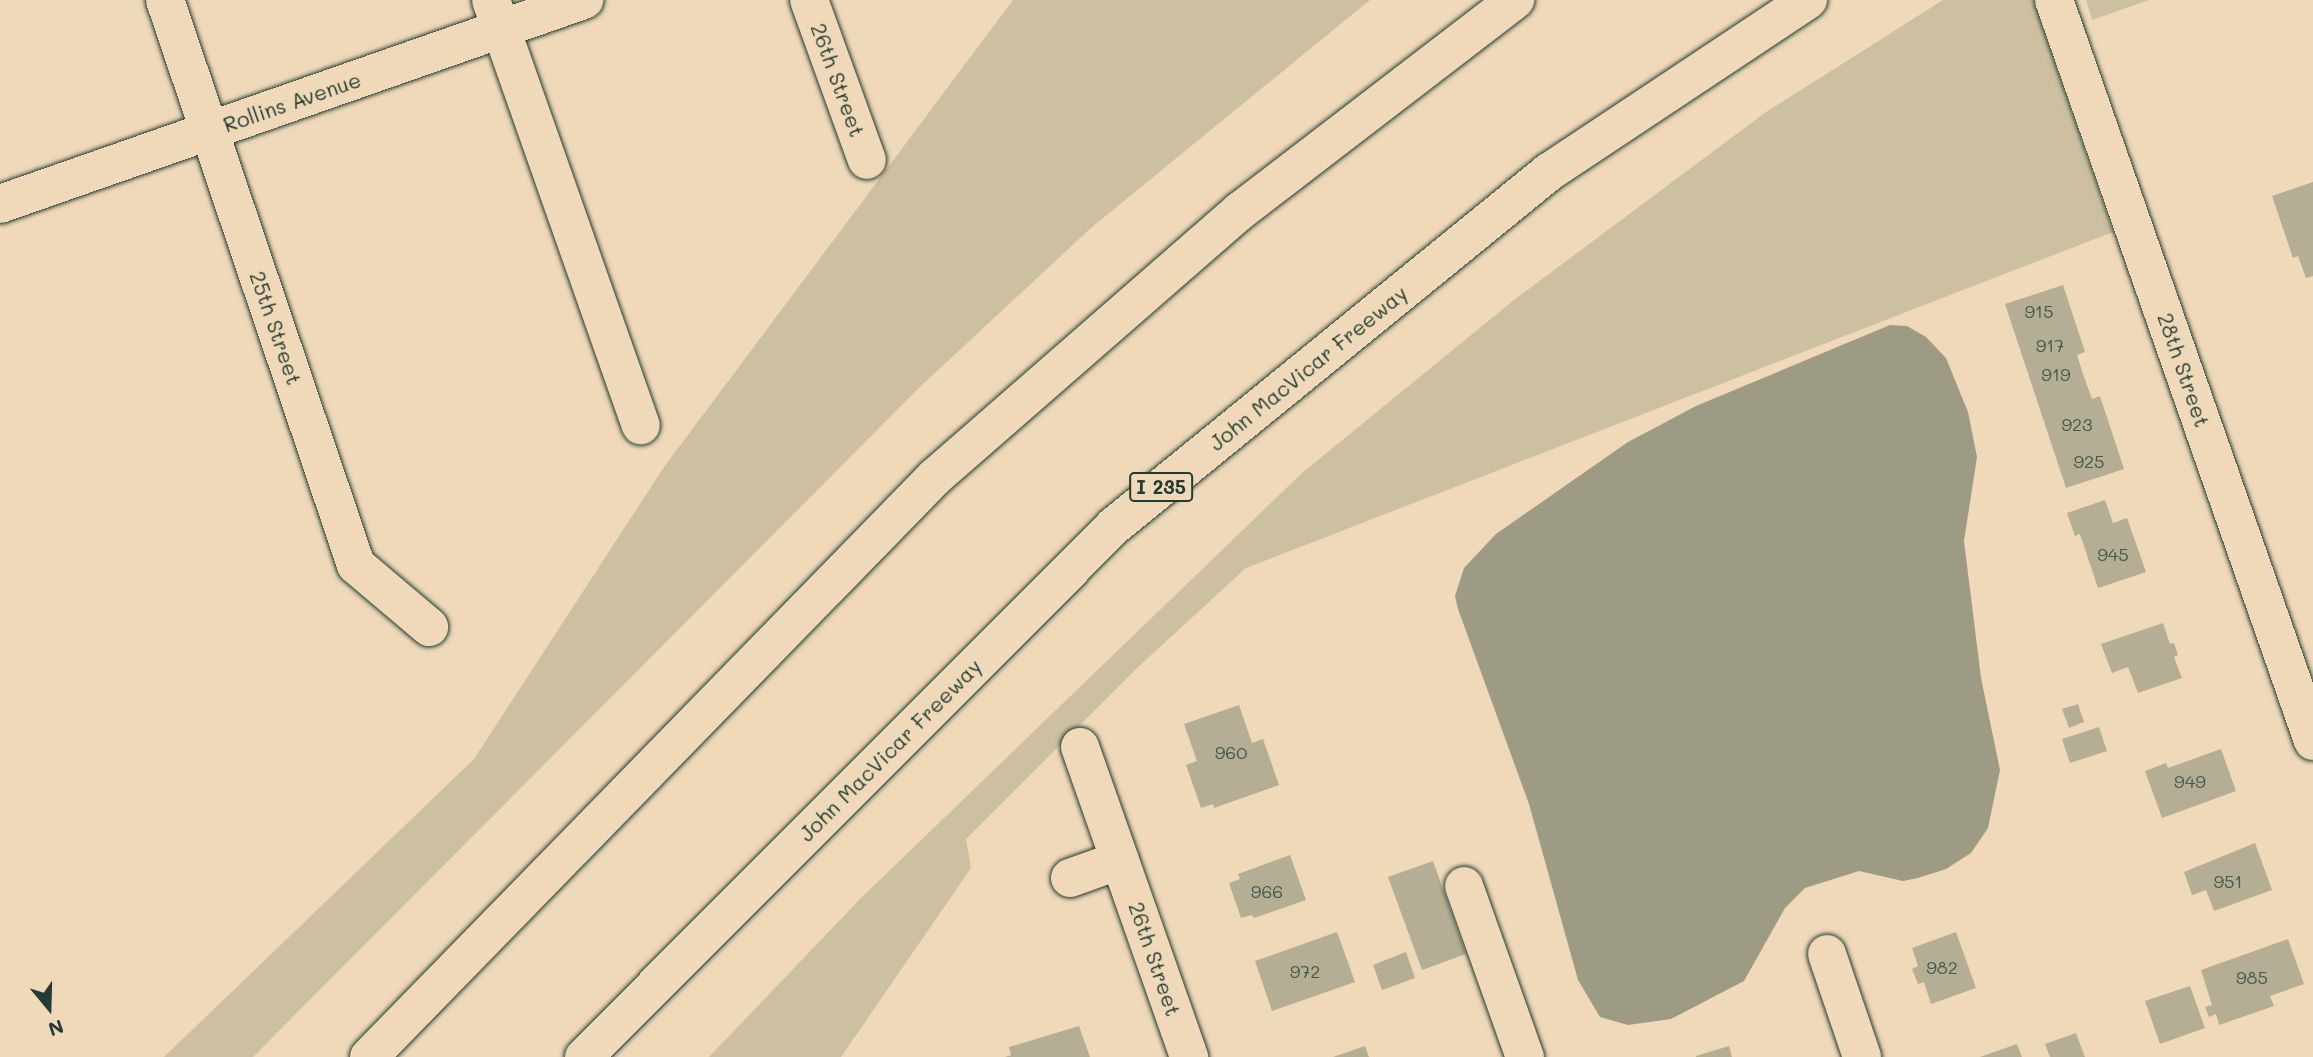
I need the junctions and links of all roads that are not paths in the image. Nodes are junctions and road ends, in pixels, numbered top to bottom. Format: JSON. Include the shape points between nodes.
{"nodes":[{"id":1,"x":165,"y":0,"type":"edge"},
{"id":2,"x":584,"y":0,"type":"edge"},
{"id":3,"x":809,"y":0,"type":"edge"},
{"id":4,"x":1515,"y":0,"type":"edge"},
{"id":5,"x":1808,"y":0,"type":"edge"},
{"id":6,"x":2054,"y":0,"type":"edge"},
{"id":7,"x":496,"y":14,"type":"edge"},
{"id":8,"x":209,"y":131,"type":"junction"},
{"id":9,"x":867,"y":160,"type":"dead end"},
{"id":10,"x":0,"y":204,"type":"edge"},
{"id":11,"x":642,"y":425,"type":"dead end"},
{"id":12,"x":429,"y":627,"type":"dead end"},
{"id":13,"x":2313,"y":741,"type":"edge"},
{"id":14,"x":1080,"y":747,"type":"dead end"},
{"id":15,"x":1120,"y":860,"type":"junction"},
{"id":16,"x":1070,"y":878,"type":"dead end"},
{"id":17,"x":1464,"y":886,"type":"dead end"},
{"id":18,"x":1827,"y":954,"type":"dead end"},
{"id":19,"x":369,"y":1057,"type":"edge"},
{"id":20,"x":584,"y":1057,"type":"edge"},
{"id":21,"x":1189,"y":1057,"type":"edge"},
{"id":22,"x":1525,"y":1057,"type":"edge"},
{"id":23,"x":1862,"y":1057,"type":"edge"}],
"edges":[{"from":1,"to":8,"type":"main road","name":"25th Street"},
{"from":2,"to":7,"type":"main road","name":"Rollins Avenue"},
{"from":3,"to":9,"type":"main road","name":"26th Street"},
{"from":4,"to":19,"type":"main road","via":[[1240,211],[935,477]]},
{"from":5,"to":20,"type":"main road","name":"John MacVicar Freeway","number":"I 235","via":[[1549,172],[1114,526]]},
{"from":6,"to":13,"type":"main road","name":"28th Street"},
{"from":7,"to":8,"type":"main road","name":"Rollins Avenue"},
{"from":7,"to":11,"type":"main road"},
{"from":8,"to":10,"type":"main road","name":"Rollins Avenue"},
{"from":8,"to":12,"type":"main road","name":"25th Street","via":[[356,565]]},
{"from":14,"to":15,"type":"main road","name":"26th Street"},
{"from":15,"to":16,"type":"main road"},
{"from":15,"to":21,"type":"main road","name":"26th Street"},
{"from":17,"to":22,"type":"main road"},
{"from":18,"to":23,"type":"main road"}]}
